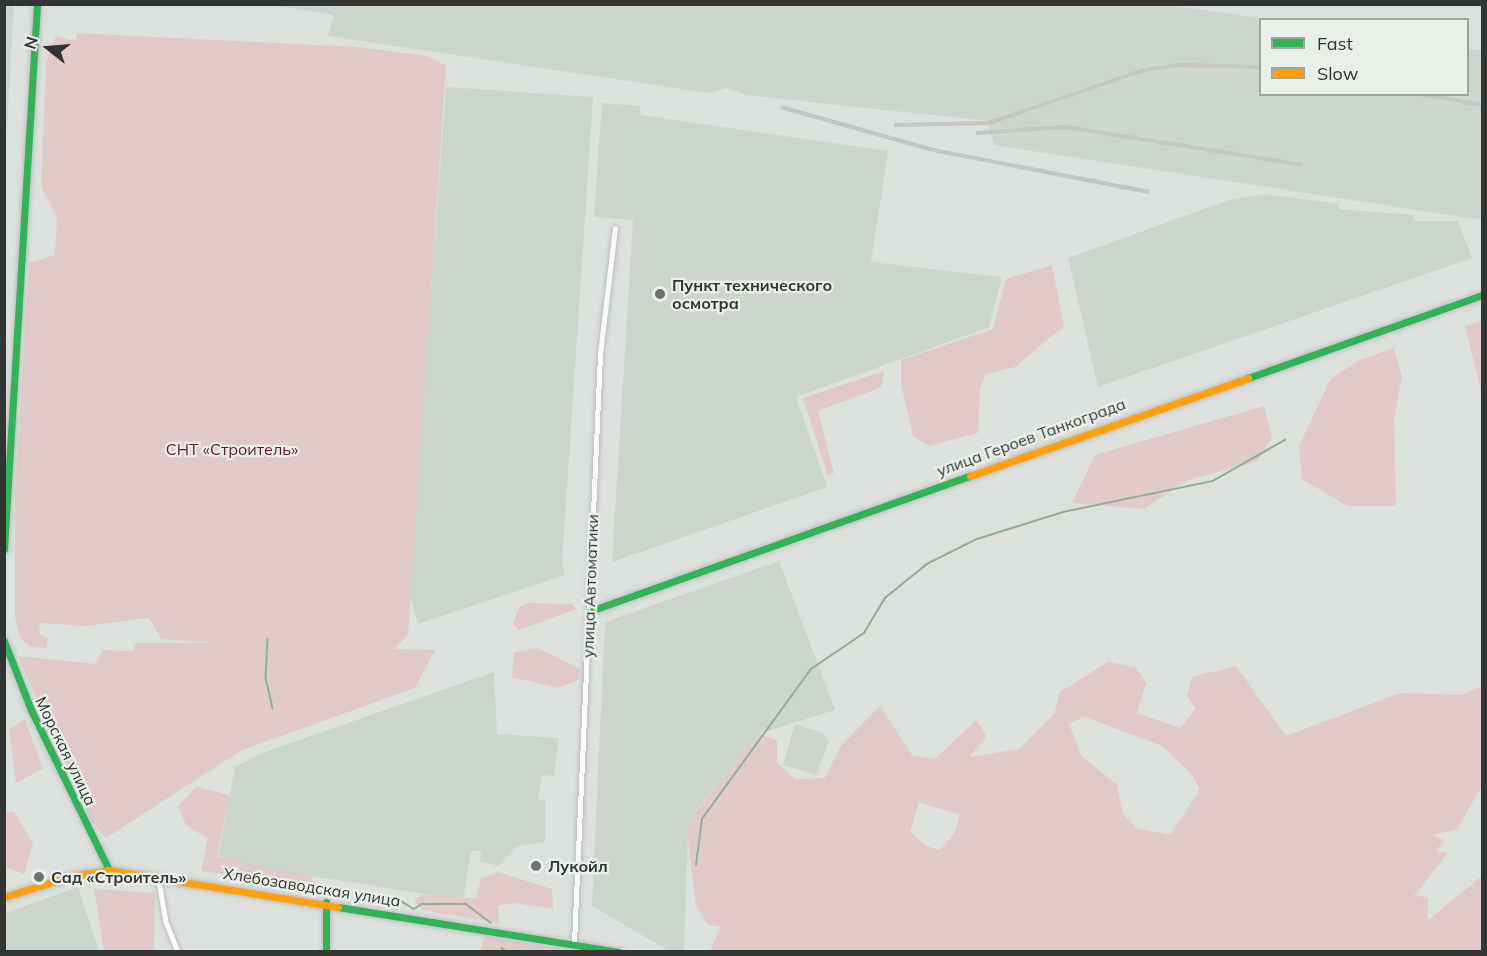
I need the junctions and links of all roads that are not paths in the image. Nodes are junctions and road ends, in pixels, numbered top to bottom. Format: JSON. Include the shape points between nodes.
{"nodes":[{"id":1,"x":38,"y":4,"type":"edge"},
{"id":2,"x":615,"y":229,"type":"dead end"},
{"id":3,"x":1482,"y":295,"type":"edge"},
{"id":4,"x":4,"y":549,"type":"edge"},
{"id":5,"x":590,"y":611,"type":"junction"},
{"id":6,"x":4,"y":641,"type":"edge"},
{"id":7,"x":109,"y":870,"type":"junction"},
{"id":8,"x":158,"y":876,"type":"junction"},
{"id":9,"x":4,"y":897,"type":"edge"},
{"id":10,"x":326,"y":902,"type":"junction"},
{"id":11,"x":574,"y":943,"type":"junction"},
{"id":12,"x":178,"y":951,"type":"edge"},
{"id":13,"x":326,"y":951,"type":"edge"},
{"id":14,"x":618,"y":951,"type":"edge"}],
"edges":[{"from":1,"to":4,"type":"street"},
{"from":2,"to":5,"type":"street","name":"улица Автоматики","via":[[600,354]]},
{"from":3,"to":5,"type":"street","name":"улица Героев Танкограда"},
{"from":5,"to":11,"type":"street","name":"улица Автоматики"},
{"from":6,"to":7,"type":"street","name":"Морская улица","via":[[30,710]]},
{"from":7,"to":8,"type":"street","name":"Хлебозаводская улица"},
{"from":7,"to":9,"type":"street","name":"Хлебозаводская улица","via":[[67,877]]},
{"from":8,"to":10,"type":"street","name":"Хлебозаводская улица"},
{"from":8,"to":12,"type":"street","via":[[166,922]]},
{"from":10,"to":11,"type":"street","name":"Хлебозаводская улица"},
{"from":10,"to":13,"type":"street"},
{"from":11,"to":14,"type":"street","name":"Хлебозаводская улица"}]}
